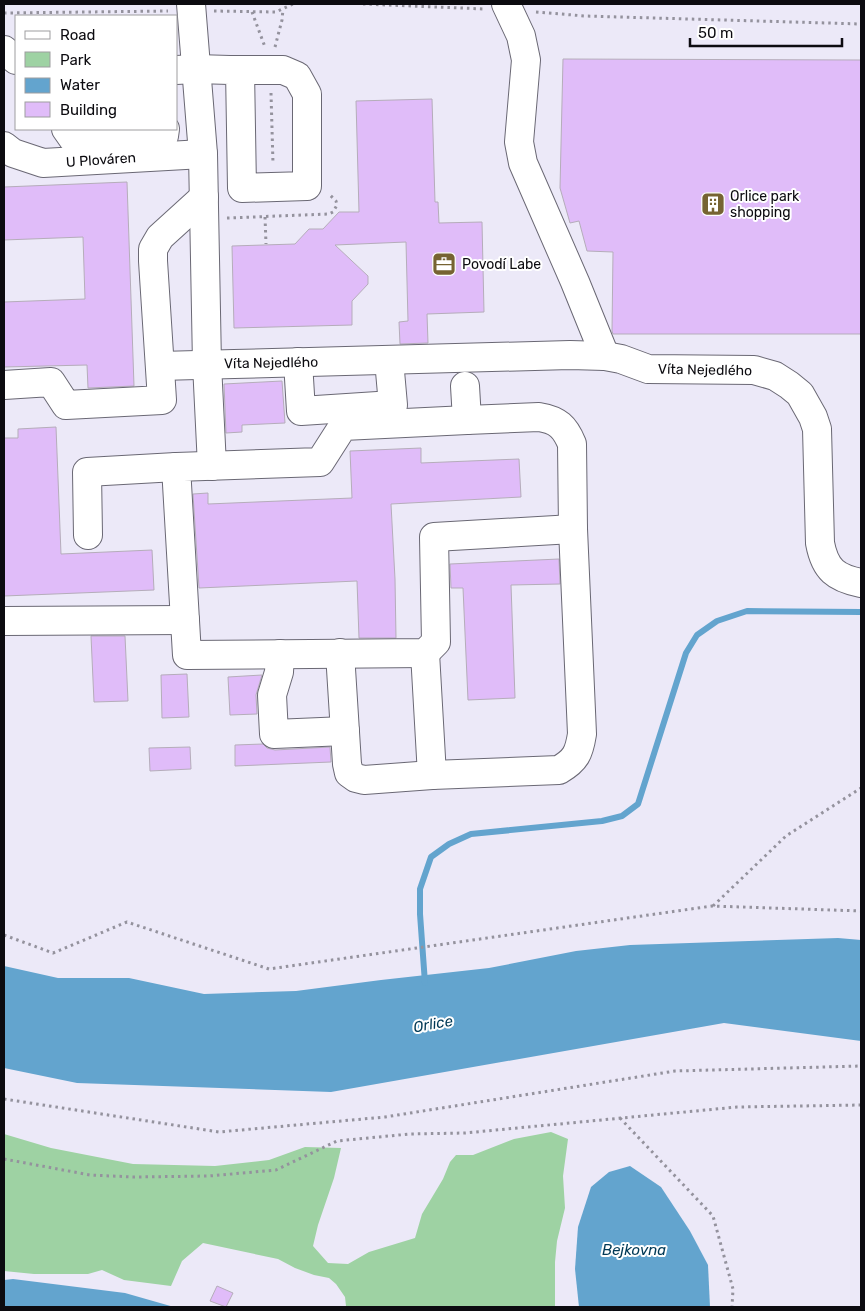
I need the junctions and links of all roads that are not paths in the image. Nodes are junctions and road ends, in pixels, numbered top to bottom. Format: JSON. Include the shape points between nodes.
{"nodes":[{"id":1,"x":191,"y":7,"type":"edge"},
{"id":2,"x":507,"y":7,"type":"edge"},
{"id":3,"x":4,"y":50,"type":"edge"},
{"id":4,"x":15,"y":59,"type":"edge"},
{"id":5,"x":186,"y":69,"type":"edge"},
{"id":6,"x":240,"y":70,"type":"junction"},
{"id":7,"x":67,"y":130,"type":"edge"},
{"id":8,"x":166,"y":130,"type":"edge"},
{"id":9,"x":4,"y":146,"type":"edge"},
{"id":10,"x":203,"y":154,"type":"junction"},
{"id":11,"x":204,"y":208,"type":"junction"},
{"id":12,"x":605,"y":356,"type":"junction"},
{"id":13,"x":390,"y":360,"type":"junction"},
{"id":14,"x":298,"y":362,"type":"junction"},
{"id":15,"x":207,"y":364,"type":"junction"},
{"id":16,"x":160,"y":366,"type":"junction"},
{"id":17,"x":4,"y":385,"type":"edge"},
{"id":18,"x":465,"y":386,"type":"dead end"},
{"id":19,"x":466,"y":420,"type":"junction"},
{"id":20,"x":212,"y":466,"type":"junction"},
{"id":21,"x":176,"y":468,"type":"junction"},
{"id":22,"x":574,"y":529,"type":"junction"},
{"id":23,"x":88,"y":535,"type":"dead end"},
{"id":24,"x":861,"y":583,"type":"edge"},
{"id":25,"x":185,"y":620,"type":"junction"},
{"id":26,"x":4,"y":621,"type":"edge"},
{"id":27,"x":340,"y":653,"type":"junction"},
{"id":28,"x":425,"y":653,"type":"junction"},
{"id":29,"x":280,"y":654,"type":"junction"},
{"id":30,"x":345,"y":731,"type":"junction"},
{"id":31,"x":432,"y":775,"type":"junction"}],
"edges":[{"from":1,"to":5,"type":"street","name":"Víta Nejedlého"},
{"from":2,"to":12,"type":"street","via":[[521,36],[526,60],[519,126],[523,163]]},
{"from":3,"to":4,"type":"street"},
{"from":5,"to":6,"type":"street"},
{"from":5,"to":10,"type":"street","name":"Víta Nejedlého"},
{"from":6,"to":6,"type":"street","via":[[271,66],[297,76],[307,94],[308,186],[242,188]]},
{"from":7,"to":8,"type":"street","via":[[81,143],[155,142],[164,136]]},
{"from":9,"to":10,"type":"street","name":"U Plováren","via":[[13,153],[43,164]]},
{"from":10,"to":11,"type":"street","name":"Víta Nejedlého"},
{"from":11,"to":15,"type":"street","name":"Víta Nejedlého"},
{"from":11,"to":16,"type":"street","via":[[160,237],[153,249]]},
{"from":12,"to":13,"type":"street","name":"Víta Nejedlého"},
{"from":12,"to":24,"type":"street","name":"Víta Nejedlého","via":[[648,369],[754,370],[789,384],[800,394],[817,429],[822,556],[829,568],[842,578]]},
{"from":13,"to":14,"type":"street","name":"Víta Nejedlého"},
{"from":13,"to":14,"type":"street","via":[[392,405],[301,411]]},
{"from":14,"to":15,"type":"street","name":"Víta Nejedlého"},
{"from":15,"to":16,"type":"street"},
{"from":15,"to":20,"type":"street"},
{"from":16,"to":17,"type":"street","via":[[162,400],[66,405],[51,382]]},
{"from":18,"to":19,"type":"street"},
{"from":19,"to":20,"type":"street","via":[[343,426],[320,462]]},
{"from":19,"to":22,"type":"street","via":[[539,417],[549,418],[560,425],[572,444]]},
{"from":20,"to":21,"type":"street"},
{"from":21,"to":23,"type":"street","via":[[87,472]]},
{"from":21,"to":25,"type":"street"},
{"from":22,"to":28,"type":"street","via":[[434,537],[436,642]]},
{"from":22,"to":31,"type":"street","via":[[582,734],[576,754],[559,770]]},
{"from":25,"to":26,"type":"street"},
{"from":25,"to":29,"type":"street","via":[[187,655]]},
{"from":27,"to":28,"type":"street"},
{"from":27,"to":29,"type":"street"},
{"from":27,"to":30,"type":"street"},
{"from":28,"to":31,"type":"street"},
{"from":29,"to":30,"type":"street","via":[[272,695],[274,734]]},
{"from":30,"to":31,"type":"street","via":[[349,773],[356,778]]}]}
